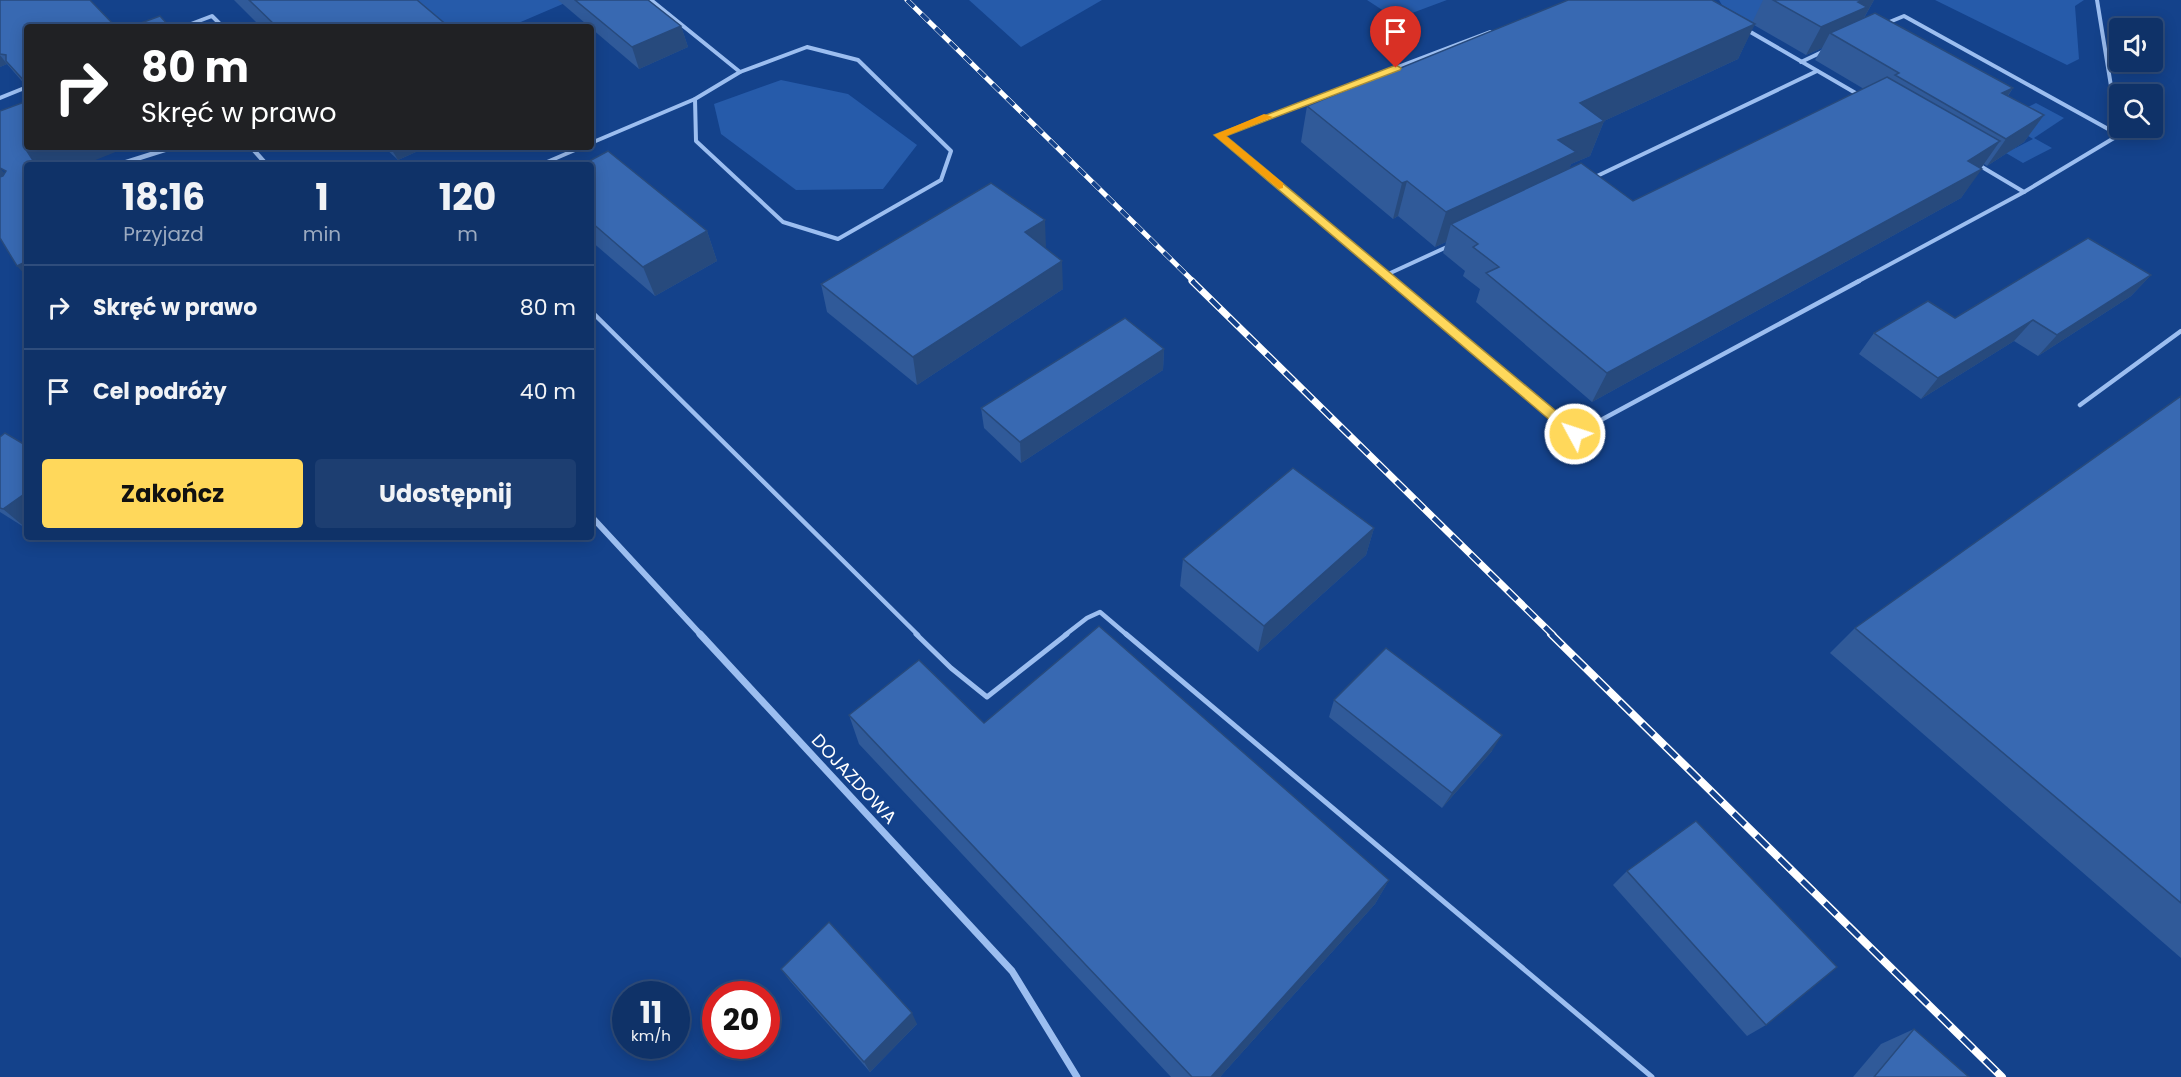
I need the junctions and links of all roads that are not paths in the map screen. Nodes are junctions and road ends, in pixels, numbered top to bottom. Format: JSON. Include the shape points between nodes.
{"nodes":[{"id":1,"x":651,"y":0,"type":"edge"},
{"id":2,"x":2097,"y":0,"type":"edge"},
{"id":3,"x":191,"y":24,"type":"edge"},
{"id":4,"x":221,"y":24,"type":"edge"},
{"id":5,"x":1883,"y":25,"type":"edge"},
{"id":6,"x":1743,"y":28,"type":"edge"},
{"id":7,"x":1496,"y":30,"type":"edge"},
{"id":8,"x":1832,"y":48,"type":"edge"},
{"id":9,"x":1801,"y":62,"type":"junction"},
{"id":10,"x":1817,"y":71,"type":"junction"},
{"id":11,"x":740,"y":72,"type":"junction"},
{"id":12,"x":2111,"y":84,"type":"edge"},
{"id":13,"x":24,"y":88,"type":"edge"},
{"id":14,"x":0,"y":98,"type":"edge"},
{"id":15,"x":695,"y":99,"type":"junction"},
{"id":16,"x":1869,"y":101,"type":"edge"},
{"id":17,"x":2109,"y":129,"type":"edge"},
{"id":18,"x":2114,"y":138,"type":"edge"},
{"id":19,"x":594,"y":142,"type":"edge"},
{"id":20,"x":164,"y":150,"type":"edge"},
{"id":21,"x":254,"y":150,"type":"edge"},
{"id":22,"x":575,"y":150,"type":"edge"},
{"id":23,"x":1972,"y":161,"type":"edge"},
{"id":24,"x":126,"y":162,"type":"edge"},
{"id":25,"x":264,"y":162,"type":"edge"},
{"id":26,"x":547,"y":162,"type":"edge"},
{"id":27,"x":1591,"y":178,"type":"edge"},
{"id":28,"x":2024,"y":192,"type":"junction"},
{"id":29,"x":1451,"y":245,"type":"edge"},
{"id":30,"x":1386,"y":275,"type":"junction"},
{"id":31,"x":594,"y":314,"type":"edge"},
{"id":32,"x":2181,"y":330,"type":"edge"},
{"id":33,"x":2080,"y":405,"type":"dead end"},
{"id":34,"x":594,"y":519,"type":"edge"},
{"id":35,"x":1077,"y":1077,"type":"edge"},
{"id":36,"x":1652,"y":1077,"type":"edge"}],
"edges":[{"from":1,"to":11,"type":"lane"},
{"from":2,"to":12,"type":"lane"},
{"from":3,"to":4,"type":"lane","via":[[212,16]]},
{"from":5,"to":17,"type":"lane","via":[[1904,16]]},
{"from":6,"to":9,"type":"lane"},
{"from":7,"to":30,"type":"lane","via":[[1219,135]]},
{"from":8,"to":9,"type":"lane"},
{"from":9,"to":10,"type":"lane"},
{"from":10,"to":16,"type":"lane"},
{"from":10,"to":27,"type":"lane"},
{"from":11,"to":15,"type":"lane"},
{"from":11,"to":15,"type":"lane","via":[[807,47],[858,60],[951,151],[941,180],[838,238],[783,222],[696,141]]},
{"from":13,"to":14,"type":"lane"},
{"from":15,"to":19,"type":"lane"},
{"from":18,"to":28,"type":"lane"},
{"from":20,"to":24,"type":"street"},
{"from":21,"to":25,"type":"street"},
{"from":22,"to":26,"type":"lane"},
{"from":23,"to":28,"type":"lane"},
{"from":28,"to":30,"type":"lane","via":[[1575,434]]},
{"from":29,"to":30,"type":"lane"},
{"from":31,"to":36,"type":"lane","via":[[951,668],[987,697],[1087,618],[1100,612]]},
{"from":32,"to":33,"type":"lane"},
{"from":34,"to":35,"type":"street","name":"DOJAZDOWA","via":[[1011,971]]}]}
